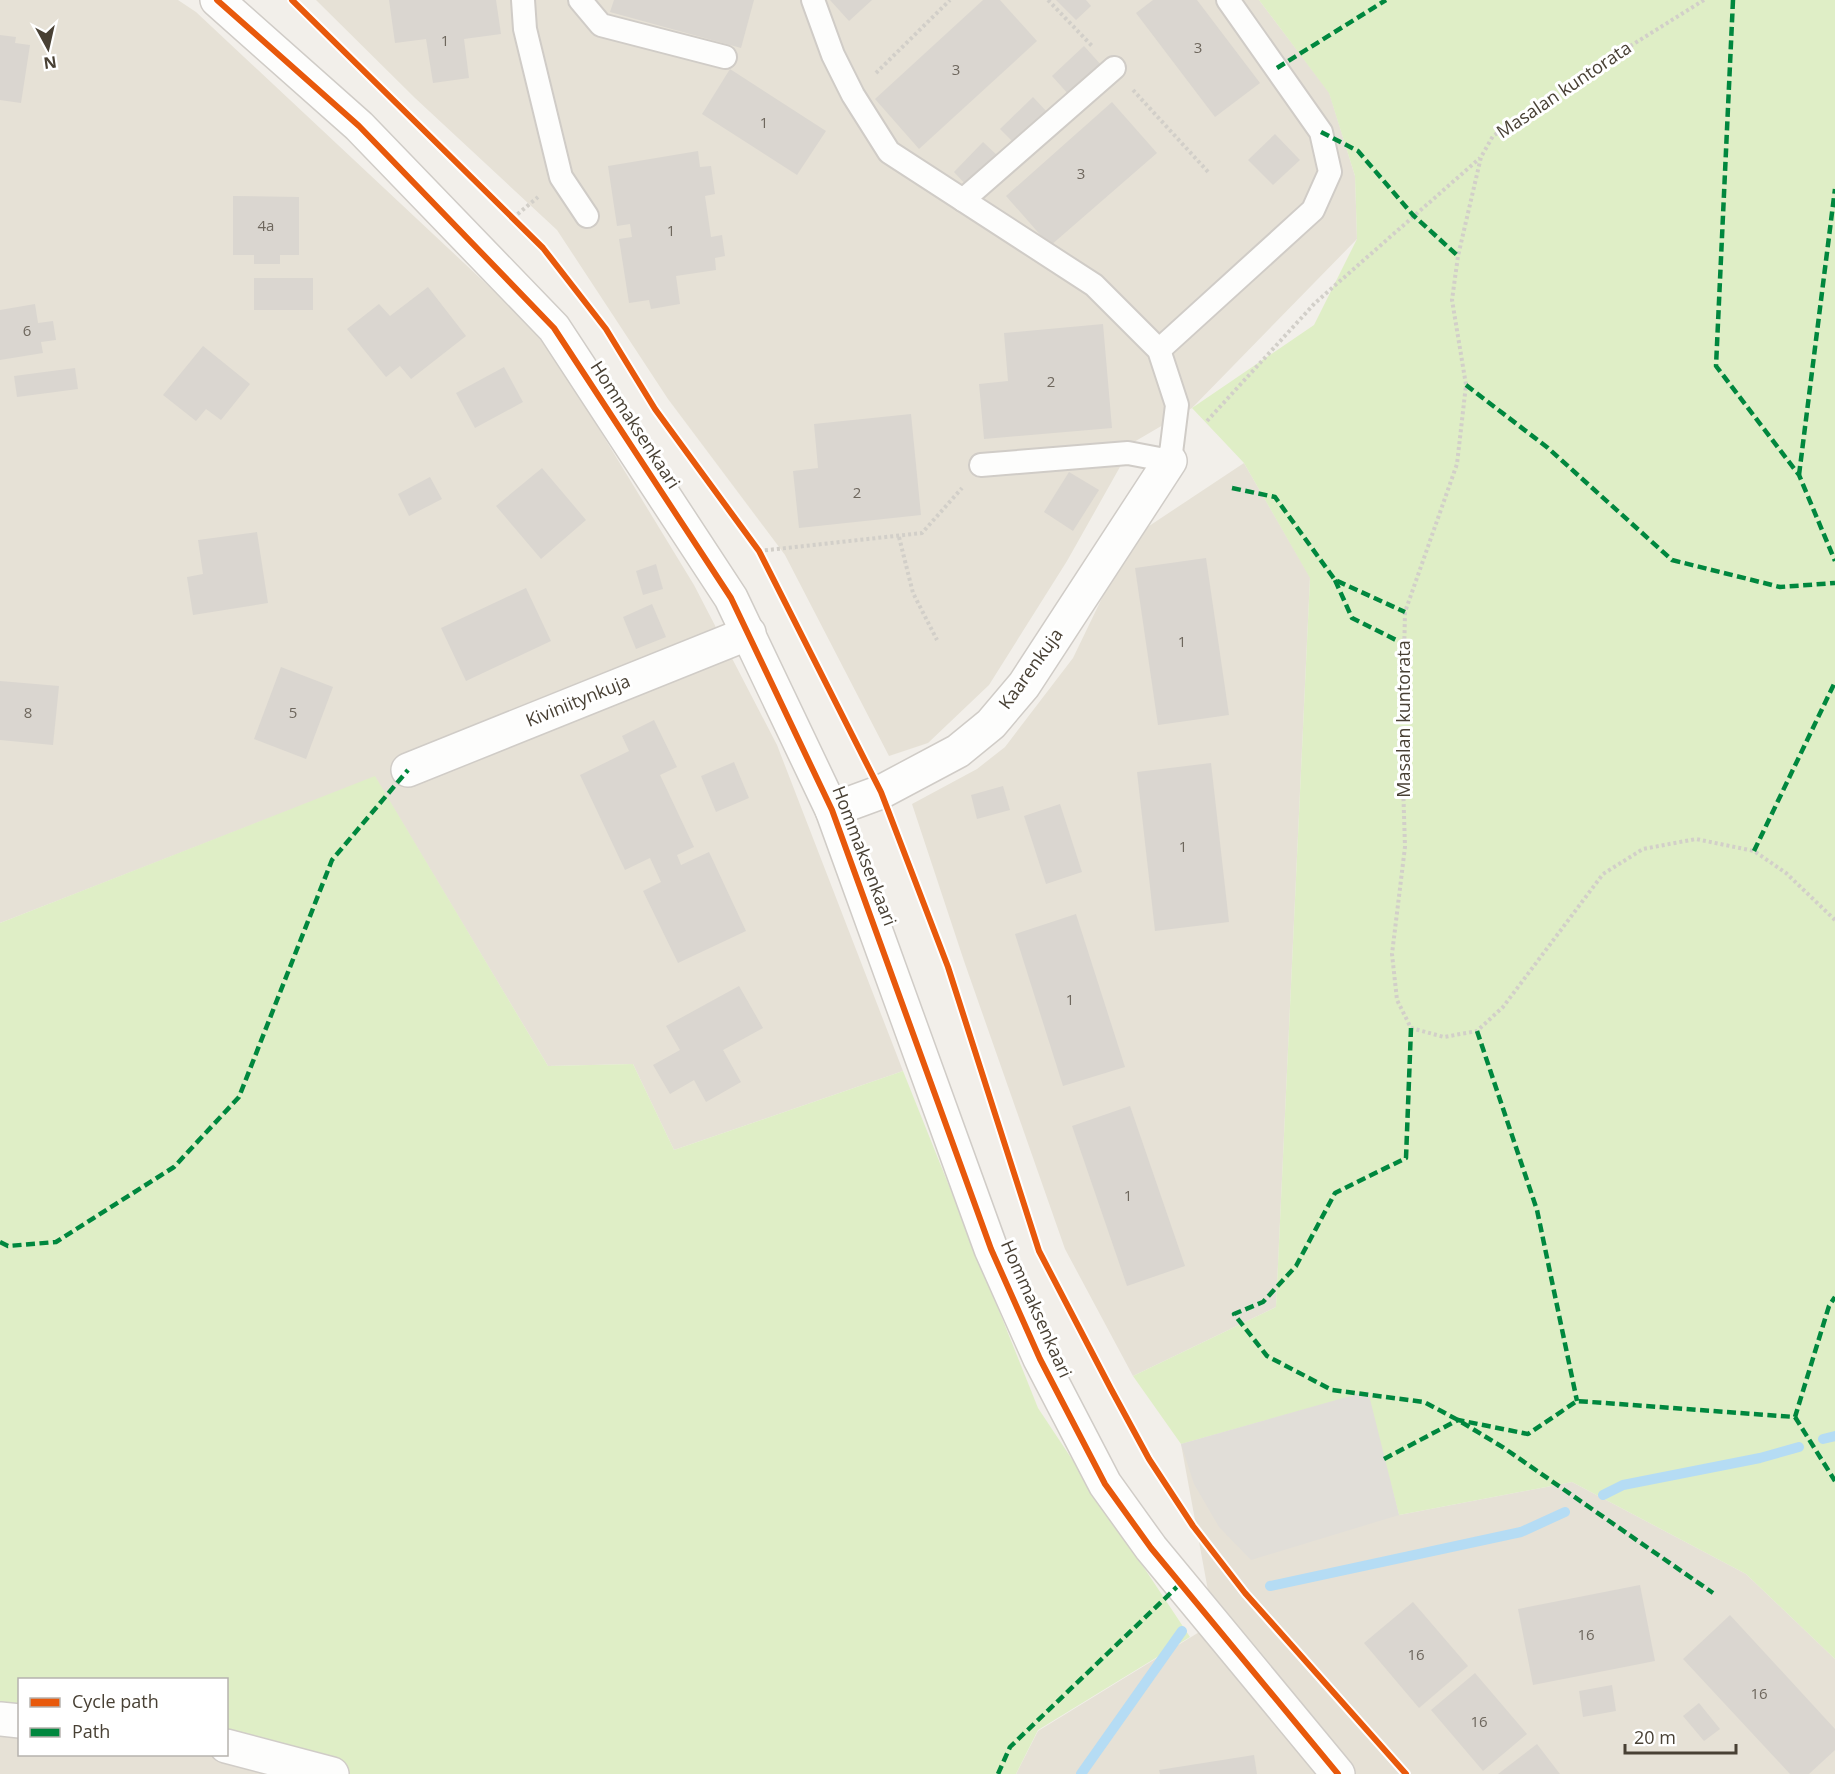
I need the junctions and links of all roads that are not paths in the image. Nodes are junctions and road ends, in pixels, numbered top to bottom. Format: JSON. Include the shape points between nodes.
{"nodes":[{"id":1,"x":217,"y":0,"type":"edge"},
{"id":2,"x":523,"y":0,"type":"edge"},
{"id":3,"x":580,"y":0,"type":"edge"},
{"id":4,"x":813,"y":0,"type":"edge"},
{"id":5,"x":1228,"y":0,"type":"edge"},
{"id":6,"x":725,"y":57,"type":"dead end"},
{"id":7,"x":1114,"y":68,"type":"dead end"},
{"id":8,"x":963,"y":200,"type":"junction"},
{"id":9,"x":587,"y":216,"type":"dead end"},
{"id":10,"x":1159,"y":350,"type":"junction"},
{"id":11,"x":1170,"y":461,"type":"junction"},
{"id":12,"x":981,"y":465,"type":"road end"},
{"id":13,"x":749,"y":633,"type":"junction"},
{"id":14,"x":408,"y":770,"type":"dead end"},
{"id":15,"x":832,"y":810,"type":"junction"},
{"id":16,"x":0,"y":1719,"type":"edge"},
{"id":17,"x":18,"y":1721,"type":"edge"},
{"id":18,"x":228,"y":1747,"type":"edge"},
{"id":19,"x":317,"y":1772,"type":"edge"},
{"id":20,"x":1338,"y":1774,"type":"edge"}],
"edges":[{"from":1,"to":13,"type":"street","name":"Hommaksenkaari","via":[[359,126],[554,328],[731,598]]},
{"from":2,"to":9,"type":"lane","via":[[525,29],[561,177]]},
{"from":3,"to":6,"type":"lane","via":[[601,25]]},
{"from":4,"to":8,"type":"lane","via":[[833,55],[889,152]]},
{"from":5,"to":10,"type":"lane","via":[[1321,132],[1330,172],[1313,210]]},
{"from":7,"to":8,"type":"lane"},
{"from":8,"to":10,"type":"lane","via":[[1094,285]]},
{"from":10,"to":11,"type":"lane","via":[[1177,405]]},
{"from":11,"to":12,"type":"lane","via":[[1128,453]]},
{"from":11,"to":15,"type":"street","name":"Kaarenkuja","via":[[1024,685],[991,724],[958,751],[881,792]]},
{"from":13,"to":14,"type":"street","name":"Kiviniitynkuja"},
{"from":13,"to":15,"type":"street","name":"Hommaksenkaari"},
{"from":15,"to":20,"type":"street","name":"Hommaksenkaari","via":[[991,1249],[1040,1359],[1100,1474],[1151,1548]]},
{"from":16,"to":17,"type":"street"},
{"from":18,"to":19,"type":"street"}]}
